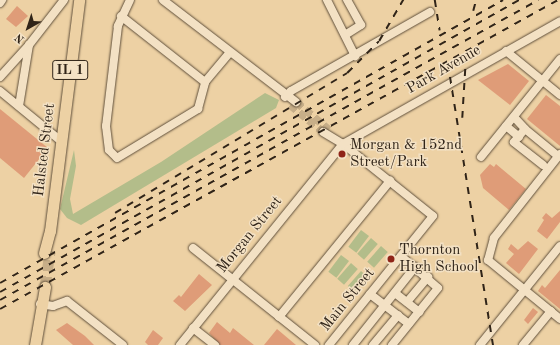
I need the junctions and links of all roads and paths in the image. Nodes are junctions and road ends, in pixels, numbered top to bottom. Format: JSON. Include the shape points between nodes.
{"nodes":[{"id":1,"x":2,"y":0,"type":"edge"},
{"id":2,"x":64,"y":0,"type":"edge"},
{"id":3,"x":79,"y":0,"type":"edge"},
{"id":4,"x":130,"y":0,"type":"edge"},
{"id":5,"x":163,"y":0,"type":"edge"},
{"id":6,"x":328,"y":0,"type":"edge"},
{"id":7,"x":347,"y":0,"type":"edge"},
{"id":8,"x":0,"y":3,"type":"edge"},
{"id":9,"x":430,"y":12,"type":"dead end"},
{"id":10,"x":121,"y":16,"type":"junction"},
{"id":11,"x":560,"y":21,"type":"edge"},
{"id":12,"x":344,"y":35,"type":"junction"},
{"id":13,"x":29,"y":45,"type":"junction"},
{"id":14,"x":506,"y":51,"type":"junction"},
{"id":15,"x":230,"y":53,"type":"junction"},
{"id":16,"x":355,"y":56,"type":"junction"},
{"id":17,"x":560,"y":59,"type":"edge"},
{"id":18,"x":0,"y":77,"type":"edge"},
{"id":19,"x":543,"y":81,"type":"junction"},
{"id":20,"x":205,"y":82,"type":"junction"},
{"id":21,"x":0,"y":91,"type":"edge"},
{"id":22,"x":559,"y":92,"type":"edge"},
{"id":23,"x":286,"y":97,"type":"junction"},
{"id":24,"x":293,"y":104,"type":"tunnel mouth"},
{"id":25,"x":19,"y":106,"type":"junction"},
{"id":26,"x":514,"y":117,"type":"junction"},
{"id":27,"x":506,"y":126,"type":"junction"},
{"id":28,"x":525,"y":129,"type":"junction"},
{"id":29,"x":326,"y":131,"type":"tunnel mouth"},
{"id":30,"x":519,"y":137,"type":"junction"},
{"id":31,"x":61,"y":141,"type":"junction"},
{"id":32,"x":343,"y":144,"type":"junction"},
{"id":33,"x":559,"y":155,"type":"edge"},
{"id":34,"x":481,"y":157,"type":"dead end"},
{"id":35,"x":543,"y":165,"type":"dead end"},
{"id":36,"x":390,"y":181,"type":"junction"},
{"id":37,"x":560,"y":246,"type":"edge"},
{"id":38,"x":193,"y":248,"type":"dead end"},
{"id":39,"x":47,"y":252,"type":"tunnel mouth"},
{"id":40,"x":401,"y":256,"type":"junction"},
{"id":41,"x":415,"y":267,"type":"junction"},
{"id":42,"x":428,"y":277,"type":"junction"},
{"id":43,"x":232,"y":279,"type":"junction"},
{"id":44,"x":42,"y":288,"type":"tunnel mouth"},
{"id":45,"x":524,"y":290,"type":"junction"},
{"id":46,"x":395,"y":293,"type":"junction"},
{"id":47,"x":370,"y":294,"type":"junction"},
{"id":48,"x":407,"y":302,"type":"junction"},
{"id":49,"x":40,"y":304,"type":"junction"},
{"id":50,"x":385,"y":305,"type":"junction"},
{"id":51,"x":551,"y":311,"type":"junction"},
{"id":52,"x":419,"y":312,"type":"junction"},
{"id":53,"x":398,"y":315,"type":"junction"},
{"id":54,"x":279,"y":317,"type":"junction"},
{"id":55,"x":560,"y":318,"type":"edge"},
{"id":56,"x":409,"y":324,"type":"junction"},
{"id":57,"x":193,"y":328,"type":"junction"},
{"id":58,"x":35,"y":345,"type":"edge"},
{"id":59,"x":123,"y":345,"type":"edge"},
{"id":60,"x":180,"y":345,"type":"edge"},
{"id":61,"x":215,"y":345,"type":"edge"},
{"id":62,"x":314,"y":345,"type":"edge"},
{"id":63,"x":329,"y":345,"type":"edge"},
{"id":64,"x":353,"y":345,"type":"edge"},
{"id":65,"x":372,"y":345,"type":"edge"},
{"id":66,"x":392,"y":345,"type":"edge"},
{"id":67,"x":480,"y":345,"type":"edge"},
{"id":68,"x":523,"y":345,"type":"edge"}],
"edges":[{"from":1,"to":8,"type":"street"},
{"from":2,"to":13,"type":"street"},
{"from":3,"to":31,"type":"main road","name":"Halsted Street","number":"IL 1"},
{"from":4,"to":10,"type":"street"},
{"from":5,"to":15,"type":"street"},
{"from":6,"to":12,"type":"street"},
{"from":7,"to":12,"type":"street","via":[[361,25]]},
{"from":9,"to":16,"type":"street"},
{"from":10,"to":20,"type":"street"},
{"from":10,"to":20,"type":"street","via":[[106,126],[109,150],[117,158],[198,109]]},
{"from":11,"to":14,"type":"street","name":"Park Avenue"},
{"from":12,"to":16,"type":"street"},
{"from":13,"to":18,"type":"street"},
{"from":13,"to":25,"type":"street"},
{"from":14,"to":19,"type":"street"},
{"from":14,"to":32,"type":"street","name":"Park Avenue"},
{"from":15,"to":20,"type":"street"},
{"from":15,"to":23,"type":"street"},
{"from":16,"to":23,"type":"street","via":[[291,91]]},
{"from":17,"to":19,"type":"street"},
{"from":19,"to":22,"type":"street"},
{"from":19,"to":26,"type":"street"},
{"from":21,"to":25,"type":"street"},
{"from":23,"to":24,"type":"street"},
{"from":25,"to":31,"type":"street"},
{"from":26,"to":27,"type":"street"},
{"from":26,"to":28,"type":"street"},
{"from":27,"to":30,"type":"street"},
{"from":27,"to":34,"type":"street"},
{"from":28,"to":30,"type":"street"},
{"from":28,"to":33,"type":"street"},
{"from":29,"to":32,"type":"street"},
{"from":30,"to":35,"type":"street","via":[[514,142]]},
{"from":31,"to":39,"type":"main road","name":"Halsted Street","number":"IL 1"},
{"from":32,"to":36,"type":"street"},
{"from":32,"to":43,"type":"street","name":"Morgan Street"},
{"from":33,"to":45,"type":"street","via":[[494,238],[488,260]]},
{"from":36,"to":40,"type":"street","name":"Main Street","via":[[433,216]]},
{"from":36,"to":54,"type":"street"},
{"from":37,"to":45,"type":"street"},
{"from":38,"to":43,"type":"street"},
{"from":40,"to":41,"type":"street"},
{"from":40,"to":47,"type":"street","name":"Main Street"},
{"from":41,"to":42,"type":"street"},
{"from":41,"to":46,"type":"street"},
{"from":42,"to":48,"type":"street"},
{"from":42,"to":52,"type":"street","via":[[438,288]]},
{"from":43,"to":54,"type":"street"},
{"from":43,"to":57,"type":"street","name":"Morgan Street"},
{"from":44,"to":49,"type":"main road"},
{"from":45,"to":51,"type":"street"},
{"from":45,"to":67,"type":"street"},
{"from":46,"to":48,"type":"street"},
{"from":46,"to":50,"type":"street"},
{"from":47,"to":50,"type":"street"},
{"from":47,"to":63,"type":"street","name":"Main Street"},
{"from":48,"to":52,"type":"street"},
{"from":49,"to":58,"type":"main road"},
{"from":49,"to":59,"type":"street","via":[[53,306],[67,301]]},
{"from":50,"to":53,"type":"street"},
{"from":50,"to":64,"type":"street"},
{"from":51,"to":55,"type":"street"},
{"from":51,"to":68,"type":"street"},
{"from":52,"to":56,"type":"street"},
{"from":53,"to":56,"type":"street"},
{"from":53,"to":65,"type":"street"},
{"from":54,"to":62,"type":"street"},
{"from":56,"to":66,"type":"street"},
{"from":57,"to":60,"type":"street","name":"Morgan Street"},
{"from":57,"to":61,"type":"street"}]}
